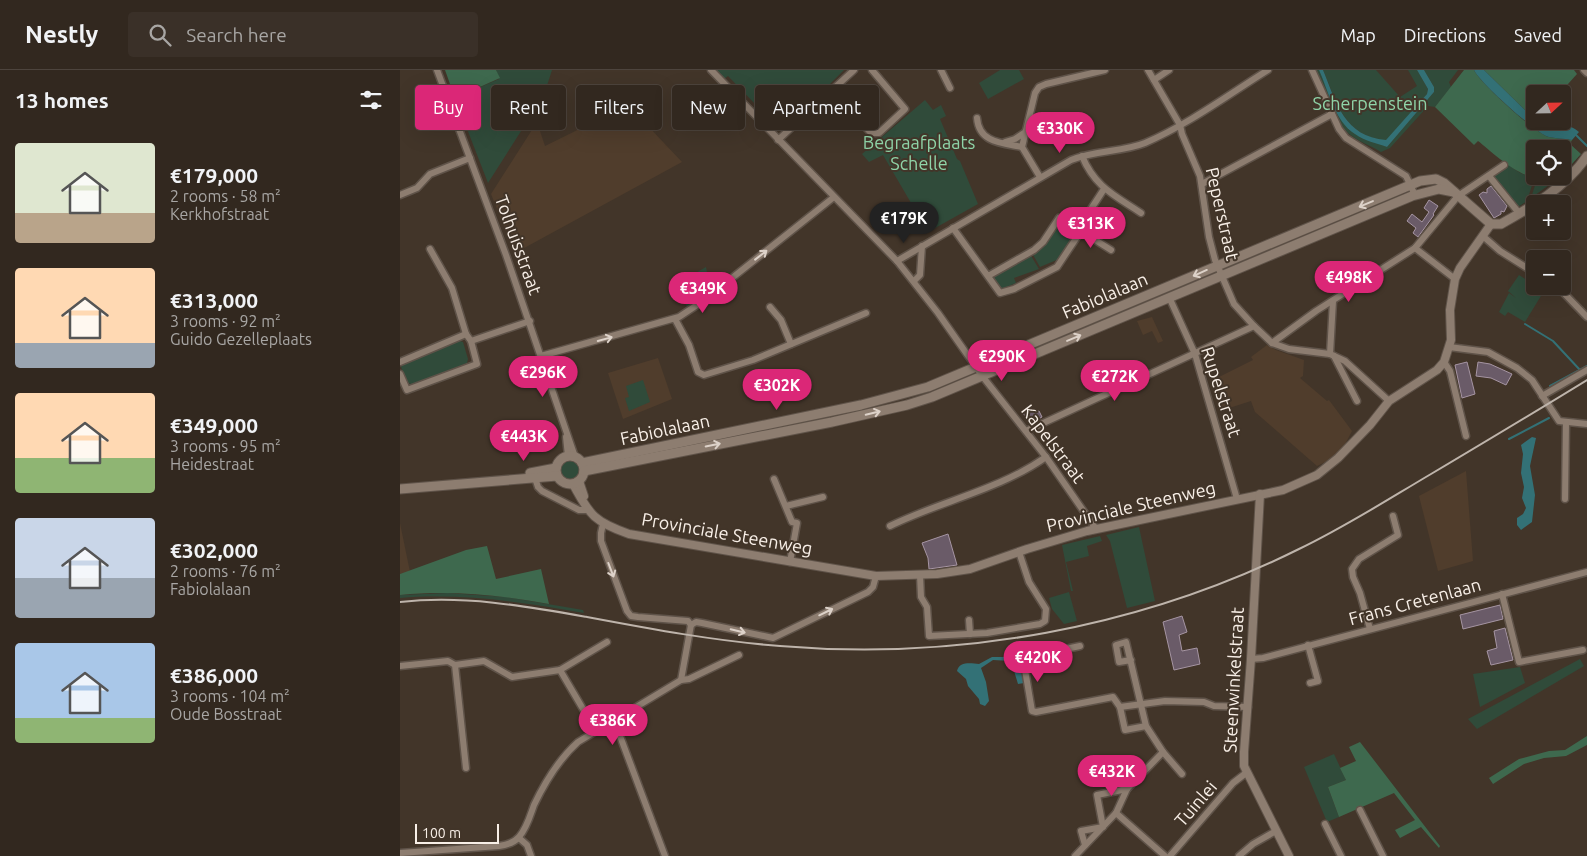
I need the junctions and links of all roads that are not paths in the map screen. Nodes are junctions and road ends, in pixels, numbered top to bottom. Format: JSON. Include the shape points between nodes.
{"nodes":[{"id":1,"x":437,"y":70,"type":"edge"},
{"id":2,"x":711,"y":70,"type":"edge"},
{"id":3,"x":854,"y":70,"type":"edge"},
{"id":4,"x":872,"y":70,"type":"edge"},
{"id":5,"x":1105,"y":70,"type":"edge"},
{"id":6,"x":1148,"y":70,"type":"edge"},
{"id":7,"x":1169,"y":70,"type":"edge"},
{"id":8,"x":1268,"y":70,"type":"edge"},
{"id":9,"x":1312,"y":70,"type":"edge"},
{"id":10,"x":1584,"y":70,"type":"edge"},
{"id":11,"x":942,"y":71,"type":"edge"},
{"id":12,"x":1587,"y":73,"type":"edge"},
{"id":13,"x":1154,"y":80,"type":"junction"},
{"id":14,"x":837,"y":85,"type":"edge"},
{"id":15,"x":950,"y":88,"type":"dead end"},
{"id":16,"x":1332,"y":114,"type":"junction"},
{"id":17,"x":978,"y":118,"type":"dead end"},
{"id":18,"x":1180,"y":125,"type":"junction"},
{"id":19,"x":789,"y":130,"type":"edge"},
{"id":20,"x":869,"y":130,"type":"edge"},
{"id":21,"x":1024,"y":133,"type":"junction"},
{"id":22,"x":778,"y":140,"type":"junction"},
{"id":23,"x":1003,"y":143,"type":"junction"},
{"id":24,"x":1022,"y":147,"type":"junction"},
{"id":25,"x":1082,"y":156,"type":"junction"},
{"id":26,"x":470,"y":158,"type":"junction"},
{"id":27,"x":1586,"y":158,"type":"edge"},
{"id":28,"x":1504,"y":164,"type":"dead end"},
{"id":29,"x":1490,"y":176,"type":"junction"},
{"id":30,"x":1040,"y":177,"type":"junction"},
{"id":31,"x":1202,"y":184,"type":"junction"},
{"id":32,"x":1411,"y":184,"type":"junction"},
{"id":33,"x":1104,"y":189,"type":"junction"},
{"id":34,"x":1456,"y":194,"type":"junction"},
{"id":35,"x":400,"y":195,"type":"edge"},
{"id":36,"x":1415,"y":195,"type":"junction"},
{"id":37,"x":834,"y":198,"type":"junction"},
{"id":38,"x":1141,"y":213,"type":"dead end"},
{"id":39,"x":1519,"y":213,"type":"junction"},
{"id":40,"x":1492,"y":224,"type":"junction"},
{"id":41,"x":953,"y":228,"type":"junction"},
{"id":42,"x":1080,"y":230,"type":"junction"},
{"id":43,"x":1484,"y":237,"type":"junction"},
{"id":44,"x":922,"y":246,"type":"junction"},
{"id":45,"x":1415,"y":248,"type":"junction"},
{"id":46,"x":430,"y":249,"type":"dead end"},
{"id":47,"x":1112,"y":250,"type":"dead end"},
{"id":48,"x":897,"y":261,"type":"junction"},
{"id":49,"x":1217,"y":266,"type":"junction"},
{"id":50,"x":1526,"y":267,"type":"edge"},
{"id":51,"x":988,"y":276,"type":"junction"},
{"id":52,"x":1222,"y":276,"type":"junction"},
{"id":53,"x":1455,"y":279,"type":"junction"},
{"id":54,"x":914,"y":281,"type":"junction"},
{"id":55,"x":1566,"y":295,"type":"edge"},
{"id":56,"x":1169,"y":297,"type":"junction"},
{"id":57,"x":1333,"y":301,"type":"junction"},
{"id":58,"x":770,"y":307,"type":"dead end"},
{"id":59,"x":866,"y":313,"type":"dead end"},
{"id":60,"x":1587,"y":317,"type":"edge"},
{"id":61,"x":675,"y":319,"type":"junction"},
{"id":62,"x":530,"y":322,"type":"junction"},
{"id":63,"x":1254,"y":326,"type":"junction"},
{"id":64,"x":466,"y":334,"type":"junction"},
{"id":65,"x":471,"y":341,"type":"junction"},
{"id":66,"x":1272,"y":343,"type":"junction"},
{"id":67,"x":791,"y":344,"type":"junction"},
{"id":68,"x":1449,"y":347,"type":"junction"},
{"id":69,"x":1194,"y":354,"type":"junction"},
{"id":70,"x":1332,"y":355,"type":"junction"},
{"id":71,"x":541,"y":356,"type":"junction"},
{"id":72,"x":400,"y":362,"type":"edge"},
{"id":73,"x":1444,"y":362,"type":"junction"},
{"id":74,"x":977,"y":368,"type":"junction"},
{"id":75,"x":1587,"y":370,"type":"edge"},
{"id":76,"x":400,"y":374,"type":"edge"},
{"id":77,"x":983,"y":377,"type":"junction"},
{"id":78,"x":1542,"y":396,"type":"junction"},
{"id":79,"x":1357,"y":401,"type":"dead end"},
{"id":80,"x":1389,"y":401,"type":"junction"},
{"id":81,"x":1566,"y":423,"type":"junction"},
{"id":82,"x":1587,"y":424,"type":"edge"},
{"id":83,"x":1026,"y":431,"type":"junction"},
{"id":84,"x":1466,"y":436,"type":"dead end"},
{"id":85,"x":1046,"y":458,"type":"junction"},
{"id":86,"x":577,"y":462,"type":"junction"},
{"id":87,"x":553,"y":473,"type":"junction"},
{"id":88,"x":774,"y":479,"type":"dead end"},
{"id":89,"x":505,"y":480,"type":"junction"},
{"id":90,"x":536,"y":482,"type":"junction"},
{"id":91,"x":576,"y":483,"type":"junction"},
{"id":92,"x":400,"y":489,"type":"edge"},
{"id":93,"x":1260,"y":494,"type":"junction"},
{"id":94,"x":823,"y":497,"type":"dead end"},
{"id":95,"x":1237,"y":499,"type":"junction"},
{"id":96,"x":1565,"y":499,"type":"dead end"},
{"id":97,"x":786,"y":506,"type":"junction"},
{"id":98,"x":588,"y":510,"type":"junction"},
{"id":99,"x":1393,"y":516,"type":"dead end"},
{"id":100,"x":604,"y":524,"type":"junction"},
{"id":101,"x":890,"y":526,"type":"dead end"},
{"id":102,"x":1096,"y":529,"type":"junction"},
{"id":103,"x":1398,"y":535,"type":"junction"},
{"id":104,"x":1402,"y":542,"type":"dead end"},
{"id":105,"x":1019,"y":552,"type":"junction"},
{"id":106,"x":790,"y":562,"type":"junction"},
{"id":107,"x":1587,"y":572,"type":"edge"},
{"id":108,"x":920,"y":574,"type":"junction"},
{"id":109,"x":876,"y":576,"type":"junction"},
{"id":110,"x":1502,"y":594,"type":"junction"},
{"id":111,"x":969,"y":620,"type":"dead end"},
{"id":112,"x":691,"y":624,"type":"junction"},
{"id":113,"x":1370,"y":629,"type":"junction"},
{"id":114,"x":970,"y":634,"type":"junction"},
{"id":115,"x":607,"y":642,"type":"dead end"},
{"id":116,"x":1080,"y":646,"type":"dead end"},
{"id":117,"x":1308,"y":646,"type":"junction"},
{"id":118,"x":1583,"y":650,"type":"dead end"},
{"id":119,"x":739,"y":655,"type":"dead end"},
{"id":120,"x":1251,"y":659,"type":"junction"},
{"id":121,"x":1131,"y":660,"type":"dead end"},
{"id":122,"x":455,"y":665,"type":"junction"},
{"id":123,"x":400,"y":666,"type":"edge"},
{"id":124,"x":560,"y":670,"type":"junction"},
{"id":125,"x":681,"y":680,"type":"junction"},
{"id":126,"x":1310,"y":683,"type":"dead end"},
{"id":127,"x":1141,"y":704,"type":"junction"},
{"id":128,"x":1120,"y":707,"type":"junction"},
{"id":129,"x":1248,"y":707,"type":"junction"},
{"id":130,"x":614,"y":720,"type":"junction"},
{"id":131,"x":1146,"y":726,"type":"junction"},
{"id":132,"x":596,"y":731,"type":"junction"},
{"id":133,"x":1163,"y":752,"type":"junction"},
{"id":134,"x":466,"y":768,"type":"dead end"},
{"id":135,"x":1246,"y":773,"type":"junction"},
{"id":136,"x":1182,"y":774,"type":"dead end"},
{"id":137,"x":1127,"y":789,"type":"junction"},
{"id":138,"x":1360,"y":810,"type":"dead end"},
{"id":139,"x":1116,"y":813,"type":"junction"},
{"id":140,"x":1325,"y":824,"type":"dead end"},
{"id":141,"x":1103,"y":826,"type":"junction"},
{"id":142,"x":1276,"y":831,"type":"junction"},
{"id":143,"x":519,"y":838,"type":"junction"},
{"id":144,"x":1085,"y":845,"type":"junction"},
{"id":145,"x":400,"y":853,"type":"edge"},
{"id":146,"x":531,"y":856,"type":"edge"},
{"id":147,"x":665,"y":856,"type":"edge"},
{"id":148,"x":1075,"y":856,"type":"edge"},
{"id":149,"x":1165,"y":856,"type":"edge"},
{"id":150,"x":1170,"y":856,"type":"edge"},
{"id":151,"x":1239,"y":856,"type":"edge"},
{"id":152,"x":1289,"y":856,"type":"edge"},
{"id":153,"x":1341,"y":856,"type":"edge"},
{"id":154,"x":1383,"y":856,"type":"edge"}],
"edges":[{"from":1,"to":26,"type":"street","name":"Tolhuisstraat"},
{"from":2,"to":22,"type":"street","name":"Kapelstraat"},
{"from":3,"to":14,"type":"street"},
{"from":4,"to":20,"type":"street","via":[[905,109],[879,133]]},
{"from":5,"to":21,"type":"street","via":[[1039,87]]},
{"from":6,"to":13,"type":"street","name":"Peperstraat"},
{"from":7,"to":13,"type":"street"},
{"from":8,"to":18,"type":"street"},
{"from":9,"to":16,"type":"street"},
{"from":10,"to":12,"type":"street"},
{"from":11,"to":15,"type":"street"},
{"from":13,"to":18,"type":"street","name":"Peperstraat"},
{"from":16,"to":31,"type":"street"},
{"from":16,"to":32,"type":"street","via":[[1346,138],[1395,168]]},
{"from":17,"to":23,"type":"street","via":[[978,126],[988,140]]},
{"from":18,"to":25,"type":"street","via":[[1144,143]]},
{"from":18,"to":31,"type":"street","name":"Peperstraat"},
{"from":19,"to":22,"type":"street"},
{"from":21,"to":23,"type":"street"},
{"from":21,"to":24,"type":"street"},
{"from":22,"to":37,"type":"street","name":"Kapelstraat"},
{"from":23,"to":24,"type":"street"},
{"from":24,"to":30,"type":"street"},
{"from":25,"to":30,"type":"street"},
{"from":25,"to":33,"type":"street"},
{"from":26,"to":35,"type":"street","via":[[430,174],[416,188]]},
{"from":26,"to":62,"type":"street","name":"Tolhuisstraat"},
{"from":27,"to":39,"type":"main road","via":[[1557,188]]},
{"from":28,"to":29,"type":"street"},
{"from":29,"to":34,"type":"street"},
{"from":29,"to":39,"type":"street"},
{"from":30,"to":41,"type":"street"},
{"from":31,"to":49,"type":"street","name":"Peperstraat","via":[[1209,237]]},
{"from":32,"to":34,"type":"main road","name":"Fabiolalaan","via":[[1436,180]]},
{"from":32,"to":36,"type":"street"},
{"from":32,"to":49,"type":"main road","name":"Fabiolalaan","one_way":true},
{"from":33,"to":38,"type":"street"},
{"from":33,"to":42,"type":"street"},
{"from":34,"to":36,"type":"main road","name":"Fabiolalaan","via":[[1439,189]]},
{"from":34,"to":40,"type":"main road","name":"Fabiolalaan"},
{"from":34,"to":45,"type":"street"},
{"from":36,"to":52,"type":"main road","name":"Fabiolalaan"},
{"from":37,"to":48,"type":"street","name":"Kapelstraat"},
{"from":61,"to":37,"type":"street","one_way":true,"via":[[703,302]]},
{"from":39,"to":40,"type":"main road","via":[[1501,224]]},
{"from":40,"to":43,"type":"street"},
{"from":41,"to":44,"type":"street"},
{"from":41,"to":51,"type":"street"},
{"from":42,"to":47,"type":"street"},
{"from":42,"to":51,"type":"street","via":[[1059,218],[1034,250]]},
{"from":42,"to":51,"type":"street","via":[[1057,267],[1051,271],[1000,293]]},
{"from":43,"to":50,"type":"street"},
{"from":43,"to":53,"type":"street"},
{"from":44,"to":48,"type":"street"},
{"from":44,"to":54,"type":"street","via":[[920,275]]},
{"from":45,"to":53,"type":"street"},
{"from":45,"to":57,"type":"street"},
{"from":46,"to":64,"type":"street","via":[[452,288]]},
{"from":48,"to":54,"type":"street","name":"Kapelstraat"},
{"from":49,"to":52,"type":"street","name":"Peperstraat"},
{"from":49,"to":74,"type":"main road","name":"Fabiolalaan","one_way":true},
{"from":52,"to":56,"type":"main road","name":"Fabiolalaan"},
{"from":52,"to":63,"type":"street","name":"Peperstraat","via":[[1234,304]]},
{"from":53,"to":68,"type":"street","via":[[1451,293]]},
{"from":54,"to":74,"type":"street","name":"Kapelstraat"},
{"from":55,"to":60,"type":"street"},
{"from":56,"to":69,"type":"street","name":"Rupelstraat"},
{"from":77,"to":56,"type":"main road","name":"Fabiolalaan","one_way":true},
{"from":57,"to":66,"type":"street"},
{"from":57,"to":70,"type":"street"},
{"from":58,"to":67,"type":"street","via":[[782,320]]},
{"from":59,"to":67,"type":"street"},
{"from":61,"to":67,"type":"street","via":[[698,372],[704,375]]},
{"from":71,"to":61,"type":"street","one_way":true},
{"from":62,"to":65,"type":"street"},
{"from":62,"to":71,"type":"street","name":"Tolhuisstraat"},
{"from":63,"to":66,"type":"street","name":"Peperstraat"},
{"from":63,"to":69,"type":"street"},
{"from":64,"to":65,"type":"street"},
{"from":64,"to":72,"type":"street"},
{"from":65,"to":76,"type":"street","via":[[477,364],[407,390]]},
{"from":66,"to":70,"type":"street","name":"Peperstraat","via":[[1289,349]]},
{"from":68,"to":73,"type":"street"},
{"from":68,"to":78,"type":"street","via":[[1488,352],[1511,364],[1530,378]]},
{"from":69,"to":83,"type":"street"},
{"from":69,"to":95,"type":"street","name":"Rupelstraat"},
{"from":70,"to":79,"type":"street"},
{"from":70,"to":80,"type":"street","name":"Peperstraat","via":[[1359,372]]},
{"from":71,"to":86,"type":"street","name":"Tolhuisstraat"},
{"from":73,"to":80,"type":"street","name":"Provinciale Steenweg"},
{"from":73,"to":84,"type":"street","via":[[1450,371]]},
{"from":74,"to":77,"type":"street","name":"Kapelstraat"},
{"from":74,"to":86,"type":"main road","name":"Fabiolalaan","via":[[887,399]]},
{"from":75,"to":78,"type":"street"},
{"from":77,"to":83,"type":"street","name":"Kapelstraat"},
{"from":86,"to":77,"type":"main road","name":"Fabiolalaan","one_way":true,"via":[[907,405]]},
{"from":78,"to":81,"type":"street","via":[[1559,421]]},
{"from":80,"to":93,"type":"street","name":"Provinciale Steenweg","via":[[1357,439],[1317,476],[1283,490]]},
{"from":81,"to":82,"type":"street"},
{"from":81,"to":96,"type":"street"},
{"from":83,"to":85,"type":"street","name":"Kapelstraat"},
{"from":85,"to":101,"type":"street","via":[[1014,477]]},
{"from":85,"to":102,"type":"street","name":"Kapelstraat"},
{"from":86,"to":87,"type":"main road","via":[[560,460]]},
{"from":86,"to":91,"type":"main road"},
{"from":87,"to":89,"type":"main road"},
{"from":87,"to":90,"type":"main road"},
{"from":87,"to":91,"type":"main road","via":[[564,483]]},
{"from":88,"to":97,"type":"street"},
{"from":89,"to":90,"type":"main road"},
{"from":89,"to":92,"type":"main road"},
{"from":90,"to":98,"type":"street","name":"Provinciale Steenweg","via":[[579,510]]},
{"from":91,"to":98,"type":"street"},
{"from":93,"to":95,"type":"street","name":"Provinciale Steenweg"},
{"from":93,"to":120,"type":"street","name":"Steenwinkelstraat"},
{"from":94,"to":97,"type":"street"},
{"from":95,"to":102,"type":"street","name":"Provinciale Steenweg"},
{"from":97,"to":106,"type":"street","via":[[792,522],[797,523]]},
{"from":98,"to":100,"type":"street","name":"Provinciale Steenweg"},
{"from":99,"to":103,"type":"street"},
{"from":100,"to":106,"type":"street","name":"Provinciale Steenweg","via":[[629,534]]},
{"from":100,"to":112,"type":"street","one_way":true,"via":[[600,532],[601,541],[631,616],[688,621]]},
{"from":102,"to":105,"type":"street","name":"Provinciale Steenweg"},
{"from":103,"to":104,"type":"street"},
{"from":103,"to":113,"type":"street","via":[[1359,559],[1352,569]]},
{"from":105,"to":108,"type":"street","name":"Provinciale Steenweg","via":[[970,569]]},
{"from":105,"to":114,"type":"street","via":[[1029,582],[1046,609],[1045,622]]},
{"from":106,"to":109,"type":"street","name":"Provinciale Steenweg"},
{"from":107,"to":110,"type":"street","name":"Frans Cretenlaan"},
{"from":108,"to":109,"type":"street","name":"Provinciale Steenweg"},
{"from":108,"to":114,"type":"street","via":[[920,597],[927,607],[929,636]]},
{"from":112,"to":109,"type":"street","one_way":true,"via":[[702,623],[773,638],[868,592],[873,588]]},
{"from":110,"to":113,"type":"street","name":"Frans Cretenlaan"},
{"from":110,"to":118,"type":"street","via":[[1519,662]]},
{"from":111,"to":114,"type":"street"},
{"from":112,"to":125,"type":"street"},
{"from":113,"to":117,"type":"street","name":"Frans Cretenlaan"},
{"from":115,"to":124,"type":"street"},
{"from":116,"to":128,"type":"street","via":[[1023,658],[1033,712],[1113,697]]},
{"from":117,"to":120,"type":"street","name":"Frans Cretenlaan"},
{"from":117,"to":126,"type":"street","via":[[1318,681]]},
{"from":119,"to":125,"type":"street"},
{"from":120,"to":129,"type":"street","name":"Steenwinkelstraat"},
{"from":121,"to":127,"type":"street"},
{"from":122,"to":123,"type":"street","via":[[448,661]]},
{"from":122,"to":124,"type":"street","via":[[484,661],[512,677]]},
{"from":122,"to":134,"type":"street"},
{"from":124,"to":132,"type":"street"},
{"from":125,"to":130,"type":"street"},
{"from":127,"to":128,"type":"street"},
{"from":127,"to":129,"type":"street","via":[[1204,702],[1214,706]]},
{"from":127,"to":131,"type":"street"},
{"from":128,"to":131,"type":"street","via":[[1124,730]]},
{"from":129,"to":135,"type":"street","name":"Steenwinkelstraat","via":[[1244,752]]},
{"from":130,"to":132,"type":"street"},
{"from":130,"to":147,"type":"street"},
{"from":131,"to":133,"type":"street"},
{"from":132,"to":143,"type":"street","via":[[578,742],[560,761]]},
{"from":133,"to":136,"type":"street"},
{"from":133,"to":137,"type":"street"},
{"from":135,"to":142,"type":"street","name":"Steenwinkelstraat"},
{"from":135,"to":150,"type":"street","name":"Tuinlei","via":[[1233,783]]},
{"from":137,"to":139,"type":"street"},
{"from":137,"to":141,"type":"street","via":[[1098,795]]},
{"from":138,"to":154,"type":"street"},
{"from":139,"to":141,"type":"street"},
{"from":139,"to":149,"type":"street"},
{"from":140,"to":153,"type":"street"},
{"from":141,"to":144,"type":"street"},
{"from":141,"to":144,"type":"street","via":[[1081,831]]},
{"from":142,"to":151,"type":"street"},
{"from":142,"to":152,"type":"street","name":"Steenwinkelstraat"},
{"from":143,"to":145,"type":"street","via":[[499,846]]},
{"from":143,"to":146,"type":"street","via":[[527,845]]},
{"from":144,"to":148,"type":"street"}]}
